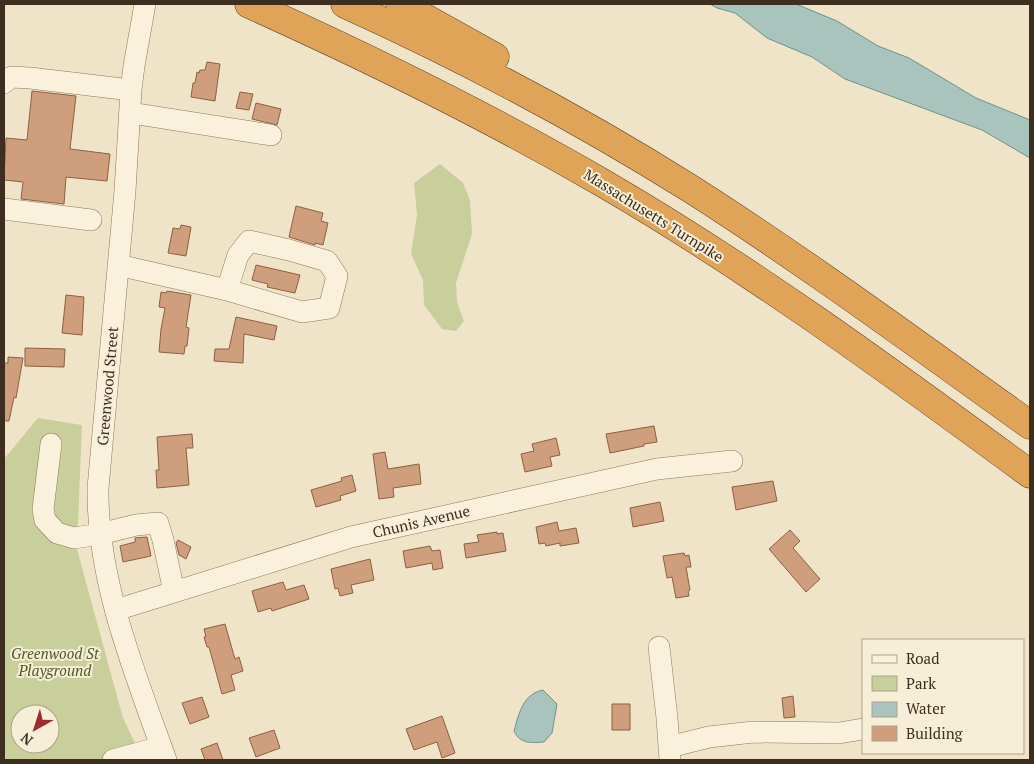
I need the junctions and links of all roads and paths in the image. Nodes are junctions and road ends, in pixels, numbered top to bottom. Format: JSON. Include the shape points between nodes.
{"nodes":[{"id":1,"x":249,"y":4,"type":"edge"},
{"id":2,"x":345,"y":4,"type":"edge"},
{"id":3,"x":400,"y":4,"type":"edge"},
{"id":4,"x":145,"y":7,"type":"edge"},
{"id":5,"x":4,"y":83,"type":"edge"},
{"id":6,"x":131,"y":90,"type":"junction"},
{"id":7,"x":131,"y":113,"type":"junction"},
{"id":8,"x":271,"y":135,"type":"dead end"},
{"id":9,"x":689,"y":188,"type":"junction"},
{"id":10,"x":4,"y":209,"type":"edge"},
{"id":11,"x":92,"y":220,"type":"dead end"},
{"id":12,"x":118,"y":265,"type":"junction"},
{"id":13,"x":227,"y":290,"type":"junction"},
{"id":14,"x":1030,"y":425,"type":"edge"},
{"id":15,"x":50,"y":444,"type":"dead end"},
{"id":16,"x":732,"y":461,"type":"dead end"},
{"id":17,"x":1030,"y":474,"type":"edge"},
{"id":18,"x":100,"y":534,"type":"junction"},
{"id":19,"x":174,"y":592,"type":"junction"},
{"id":20,"x":116,"y":610,"type":"junction"},
{"id":21,"x":659,"y":647,"type":"dead end"},
{"id":22,"x":862,"y":729,"type":"edge"},
{"id":23,"x":163,"y":754,"type":"edge"},
{"id":24,"x":669,"y":754,"type":"edge"},
{"id":25,"x":113,"y":760,"type":"edge"}],
"edges":[{"from":1,"to":17,"type":"highway","name":"Massachusetts Turnpike","via":[[471,109],[602,182],[789,300]]},
{"from":2,"to":9,"type":"highway","via":[[524,93]]},
{"from":3,"to":9,"type":"highway","via":[[547,86]]},
{"from":4,"to":6,"type":"street","name":"Greenwood Street"},
{"from":5,"to":6,"type":"street","via":[[11,78],[30,78]]},
{"from":6,"to":7,"type":"street","name":"Greenwood Street"},
{"from":7,"to":8,"type":"street"},
{"from":7,"to":12,"type":"street","name":"Greenwood Street"},
{"from":9,"to":14,"type":"highway","via":[[820,275]]},
{"from":10,"to":11,"type":"street"},
{"from":12,"to":13,"type":"street"},
{"from":12,"to":18,"type":"street","name":"Greenwood Street","via":[[98,488]]},
{"from":13,"to":13,"type":"street","via":[[302,312],[329,308],[337,276],[327,262],[249,241],[238,255]]},
{"from":15,"to":18,"type":"street","via":[[43,509],[45,520],[57,533],[74,538]]},
{"from":16,"to":19,"type":"street","name":"Chunis Avenue","via":[[657,469],[351,537]]},
{"from":18,"to":19,"type":"street","via":[[158,523]]},
{"from":18,"to":20,"type":"street","name":"Greenwood Street"},
{"from":19,"to":20,"type":"street","name":"Chunis Avenue"},
{"from":20,"to":23,"type":"street","name":"Greenwood Street"},
{"from":21,"to":24,"type":"street"},
{"from":22,"to":24,"type":"street","via":[[753,732],[709,738]]},
{"from":23,"to":25,"type":"street"}]}
